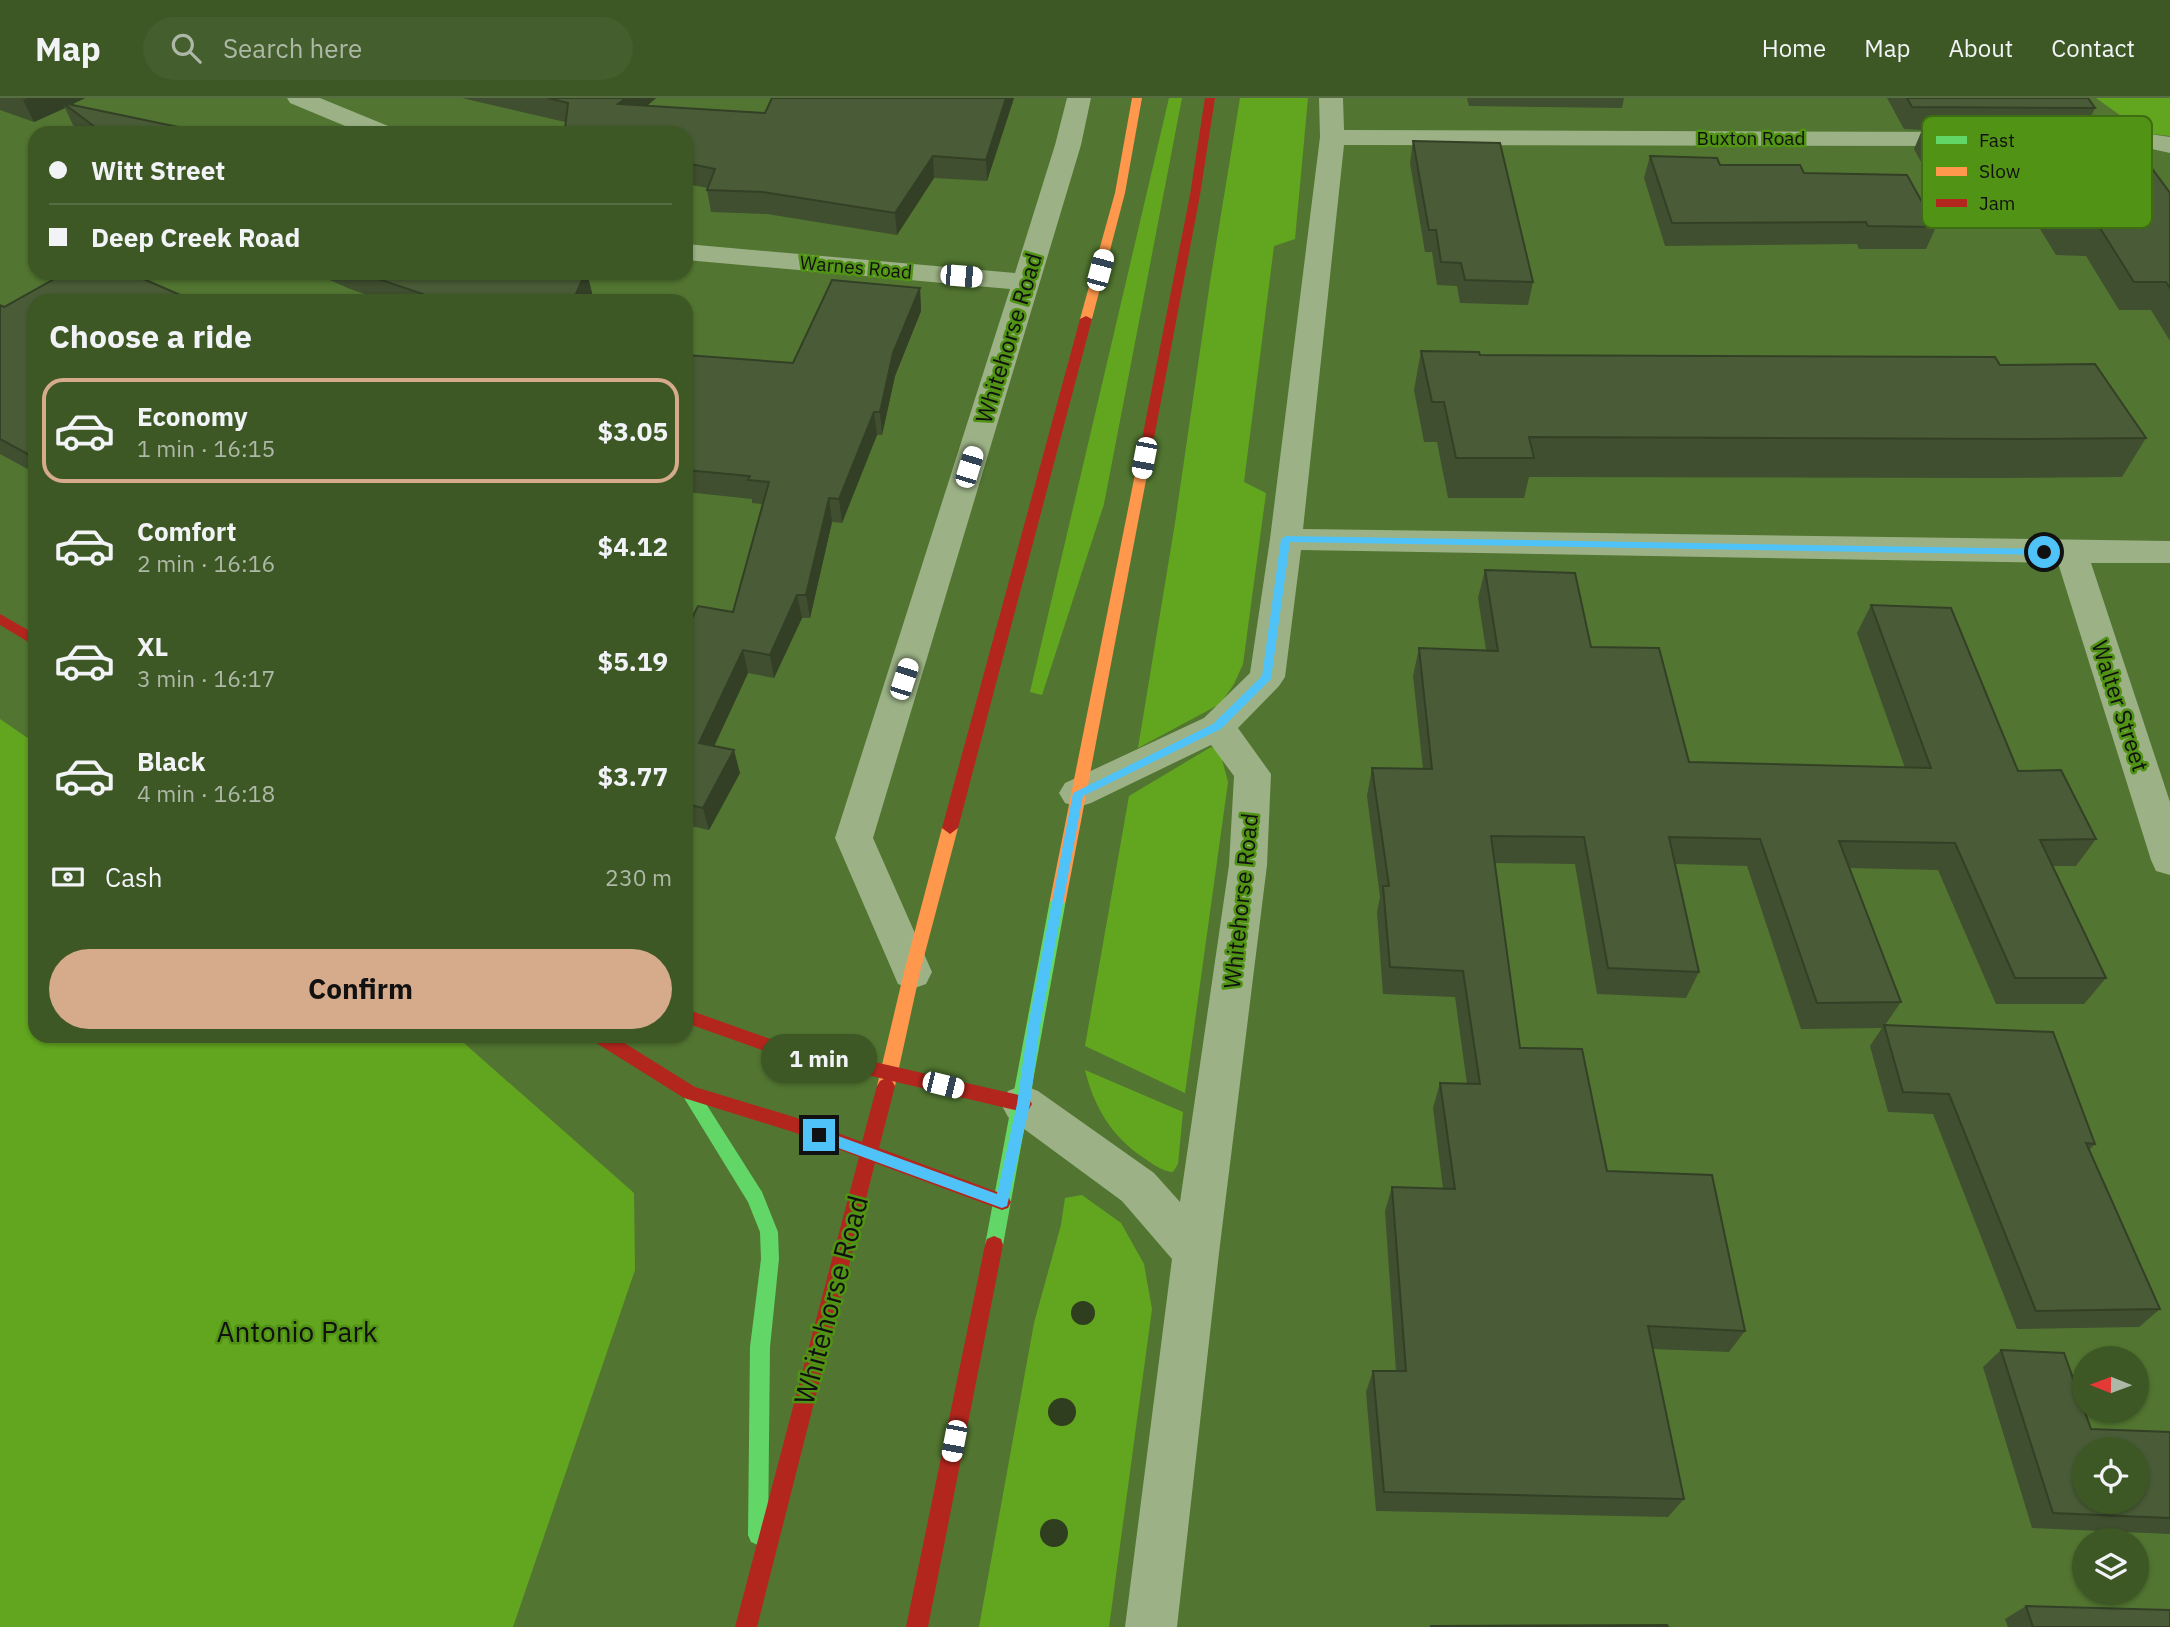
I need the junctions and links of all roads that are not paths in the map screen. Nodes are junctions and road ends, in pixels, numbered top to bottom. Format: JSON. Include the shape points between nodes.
{"nodes":[{"id":1,"x":299,"y":98,"type":"edge"},
{"id":2,"x":1079,"y":98,"type":"edge"},
{"id":3,"x":1137,"y":98,"type":"edge"},
{"id":4,"x":1210,"y":98,"type":"edge"},
{"id":5,"x":1331,"y":98,"type":"edge"},
{"id":6,"x":367,"y":126,"type":"edge"},
{"id":7,"x":1332,"y":137,"type":"junction"},
{"id":8,"x":1922,"y":139,"type":"edge"},
{"id":9,"x":2152,"y":142,"type":"edge"},
{"id":10,"x":2170,"y":145,"type":"edge"},
{"id":11,"x":693,"y":253,"type":"edge"},
{"id":12,"x":1026,"y":282,"type":"junction"},
{"id":13,"x":1286,"y":539,"type":"junction"},
{"id":14,"x":2071,"y":552,"type":"junction"},
{"id":15,"x":2170,"y":552,"type":"edge"},
{"id":16,"x":0,"y":619,"type":"edge"},
{"id":17,"x":28,"y":636,"type":"edge"},
{"id":18,"x":1217,"y":727,"type":"junction"},
{"id":19,"x":1078,"y":793,"type":"junction"},
{"id":20,"x":2170,"y":860,"type":"edge"},
{"id":21,"x":912,"y":972,"type":"junction"},
{"id":22,"x":693,"y":1018,"type":"edge"},
{"id":23,"x":610,"y":1043,"type":"edge"},
{"id":24,"x":890,"y":1072,"type":"junction"},
{"id":25,"x":690,"y":1093,"type":"junction"},
{"id":26,"x":1023,"y":1104,"type":"junction"},
{"id":27,"x":869,"y":1154,"type":"junction"},
{"id":28,"x":1002,"y":1202,"type":"junction"},
{"id":29,"x":1196,"y":1253,"type":"junction"},
{"id":30,"x":758,"y":1582,"type":"junction"},
{"id":31,"x":746,"y":1627,"type":"edge"},
{"id":32,"x":917,"y":1627,"type":"edge"},
{"id":33,"x":1151,"y":1627,"type":"edge"}],
"edges":[{"from":1,"to":6,"type":"street"},
{"from":2,"to":12,"type":"street","name":"Whitehorse Road"},
{"from":3,"to":21,"type":"main road","name":"Whitehorse Road","via":[[1120,193]]},
{"from":4,"to":19,"type":"main road"},
{"from":5,"to":7,"type":"street"},
{"from":7,"to":8,"type":"street","name":"Buxton Road"},
{"from":7,"to":13,"type":"street"},
{"from":9,"to":10,"type":"street"},
{"from":11,"to":12,"type":"street","name":"Warnes Road"},
{"from":12,"to":21,"type":"street","name":"Whitehorse Road","via":[[854,838]]},
{"from":13,"to":14,"type":"street"},
{"from":13,"to":18,"type":"street","via":[[1267,677]]},
{"from":14,"to":15,"type":"street"},
{"from":14,"to":20,"type":"street","name":"Walter Street"},
{"from":16,"to":17,"type":"main road"},
{"from":18,"to":19,"type":"street"},
{"from":18,"to":29,"type":"street","name":"Whitehorse Road","via":[[1253,774],[1248,865]]},
{"from":19,"to":26,"type":"main road"},
{"from":21,"to":24,"type":"main road","name":"Whitehorse Road"},
{"from":22,"to":24,"type":"main road","via":[[787,1052]]},
{"from":23,"to":25,"type":"main road"},
{"from":24,"to":26,"type":"main road"},
{"from":24,"to":27,"type":"main road","name":"Whitehorse Road"},
{"from":25,"to":27,"type":"main road"},
{"from":25,"to":30,"type":"main road","via":[[756,1198],[769,1232],[760,1347]]},
{"from":26,"to":28,"type":"main road"},
{"from":26,"to":29,"type":"street","via":[[1138,1187]]},
{"from":27,"to":28,"type":"main road"},
{"from":27,"to":30,"type":"main road","name":"Whitehorse Road"},
{"from":28,"to":32,"type":"main road"},
{"from":29,"to":33,"type":"street","name":"Whitehorse Road"},
{"from":30,"to":31,"type":"main road","name":"Whitehorse Road"}]}
